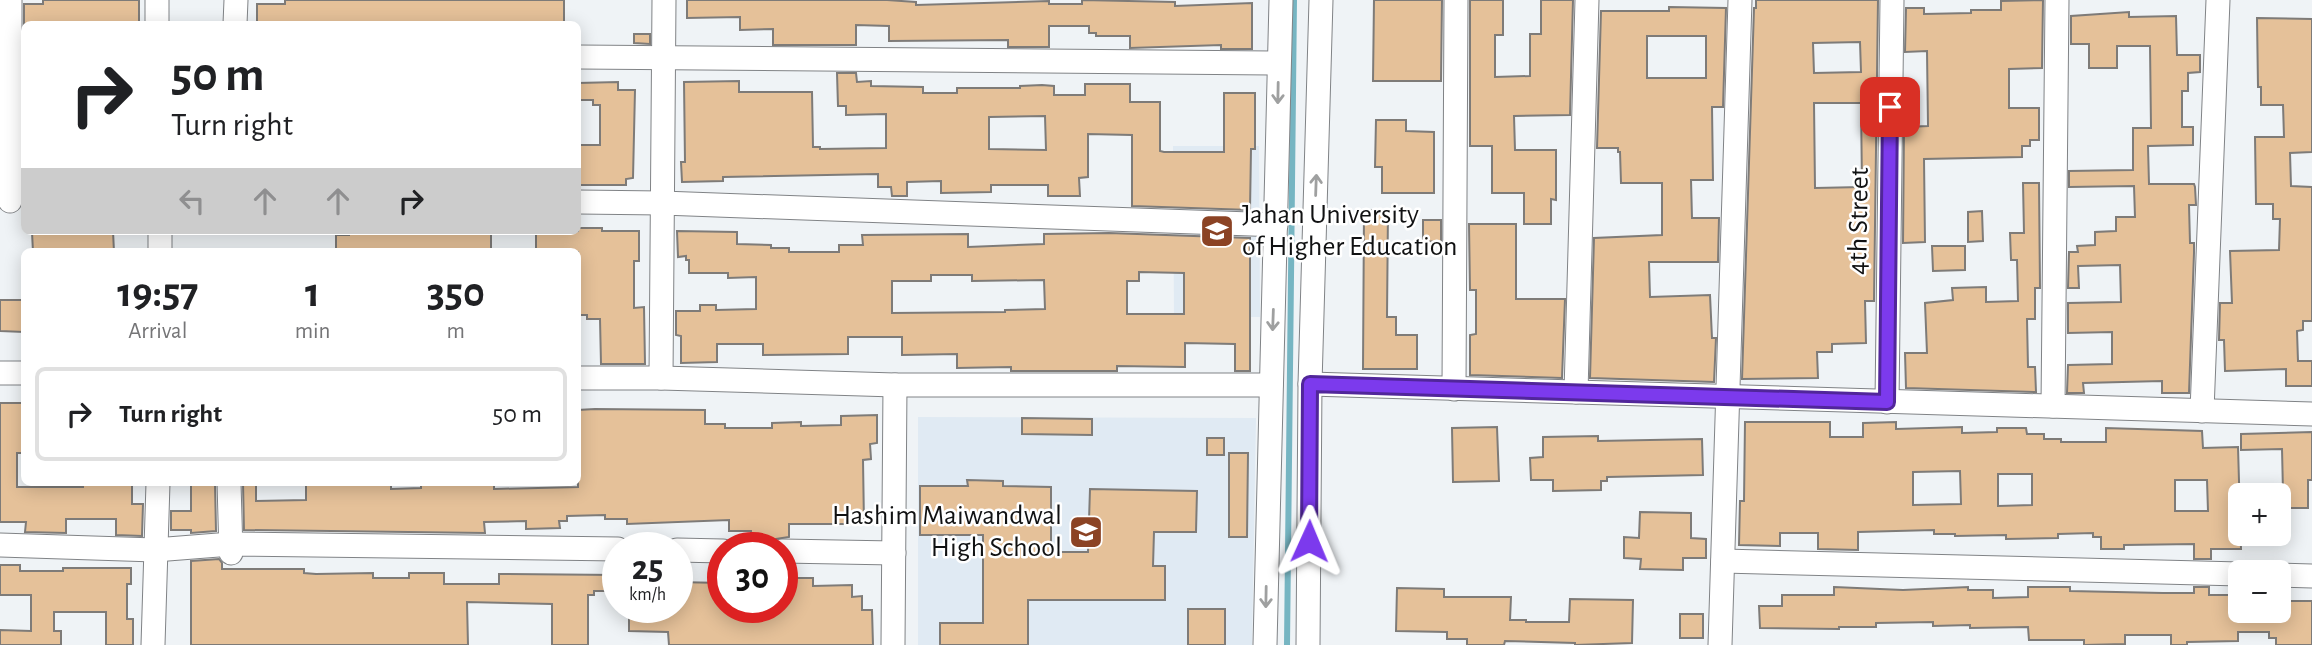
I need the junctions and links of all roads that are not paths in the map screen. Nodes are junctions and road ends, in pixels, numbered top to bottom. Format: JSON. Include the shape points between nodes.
{"nodes":[{"id":1,"x":10,"y":0,"type":"edge"},
{"id":2,"x":157,"y":0,"type":"edge"},
{"id":3,"x":236,"y":0,"type":"edge"},
{"id":4,"x":664,"y":0,"type":"edge"},
{"id":5,"x":1281,"y":0,"type":"edge"},
{"id":6,"x":1321,"y":0,"type":"edge"},
{"id":7,"x":1456,"y":0,"type":"edge"},
{"id":8,"x":1587,"y":0,"type":"edge"},
{"id":9,"x":1740,"y":0,"type":"edge"},
{"id":10,"x":1892,"y":0,"type":"edge"},
{"id":11,"x":2057,"y":0,"type":"edge"},
{"id":12,"x":2218,"y":0,"type":"edge"},
{"id":13,"x":157,"y":21,"type":"edge"},
{"id":14,"x":235,"y":21,"type":"edge"},
{"id":15,"x":581,"y":57,"type":"edge"},
{"id":16,"x":664,"y":57,"type":"junction"},
{"id":17,"x":1278,"y":63,"type":"junction"},
{"id":18,"x":11,"y":201,"type":"edge"},
{"id":19,"x":581,"y":202,"type":"edge"},
{"id":20,"x":662,"y":203,"type":"junction"},
{"id":21,"x":1276,"y":225,"type":"junction"},
{"id":22,"x":0,"y":373,"type":"edge"},
{"id":23,"x":21,"y":373,"type":"edge"},
{"id":24,"x":581,"y":378,"type":"edge"},
{"id":25,"x":661,"y":378,"type":"junction"},
{"id":26,"x":1310,"y":384,"type":"junction"},
{"id":27,"x":895,"y":385,"type":"junction"},
{"id":28,"x":1271,"y":385,"type":"junction"},
{"id":29,"x":1454,"y":389,"type":"junction"},
{"id":30,"x":1576,"y":392,"type":"junction"},
{"id":31,"x":1728,"y":397,"type":"junction"},
{"id":32,"x":1887,"y":402,"type":"junction"},
{"id":33,"x":2053,"y":407,"type":"junction"},
{"id":34,"x":2202,"y":411,"type":"junction"},
{"id":35,"x":2312,"y":414,"type":"edge"},
{"id":36,"x":158,"y":486,"type":"edge"},
{"id":37,"x":229,"y":486,"type":"edge"},
{"id":38,"x":0,"y":545,"type":"edge"},
{"id":39,"x":231,"y":548,"type":"junction"},
{"id":40,"x":602,"y":549,"type":"edge"},
{"id":41,"x":155,"y":550,"type":"junction"},
{"id":42,"x":798,"y":551,"type":"edge"},
{"id":43,"x":894,"y":553,"type":"junction"},
{"id":44,"x":1723,"y":561,"type":"junction"},
{"id":45,"x":2228,"y":574,"type":"edge"},
{"id":46,"x":2291,"y":575,"type":"edge"},
{"id":47,"x":2312,"y":576,"type":"edge"},
{"id":48,"x":153,"y":645,"type":"edge"},
{"id":49,"x":893,"y":645,"type":"edge"},
{"id":50,"x":1265,"y":645,"type":"edge"},
{"id":51,"x":1308,"y":645,"type":"edge"},
{"id":52,"x":1720,"y":645,"type":"edge"}],
"edges":[{"from":1,"to":18,"type":"street"},
{"from":2,"to":13,"type":"street"},
{"from":3,"to":14,"type":"street"},
{"from":4,"to":16,"type":"street"},
{"from":5,"to":17,"type":"street"},
{"from":26,"to":6,"type":"street","one_way":true},
{"from":7,"to":29,"type":"street"},
{"from":8,"to":30,"type":"street"},
{"from":9,"to":31,"type":"street"},
{"from":10,"to":32,"type":"street","name":"4th Street"},
{"from":11,"to":33,"type":"street"},
{"from":12,"to":34,"type":"street"},
{"from":15,"to":16,"type":"street"},
{"from":16,"to":17,"type":"street"},
{"from":16,"to":20,"type":"street"},
{"from":17,"to":21,"type":"street","one_way":true},
{"from":19,"to":20,"type":"street"},
{"from":20,"to":21,"type":"street"},
{"from":20,"to":25,"type":"street"},
{"from":21,"to":28,"type":"street","one_way":true},
{"from":22,"to":23,"type":"street"},
{"from":24,"to":25,"type":"street"},
{"from":25,"to":27,"type":"street"},
{"from":26,"to":29,"type":"street"},
{"from":26,"to":51,"type":"street"},
{"from":27,"to":28,"type":"street"},
{"from":27,"to":43,"type":"street"},
{"from":28,"to":50,"type":"street","one_way":true},
{"from":29,"to":30,"type":"street"},
{"from":30,"to":31,"type":"street"},
{"from":31,"to":32,"type":"street"},
{"from":31,"to":44,"type":"street"},
{"from":32,"to":33,"type":"street"},
{"from":33,"to":34,"type":"street"},
{"from":34,"to":35,"type":"street"},
{"from":36,"to":41,"type":"street"},
{"from":37,"to":39,"type":"street"},
{"from":38,"to":41,"type":"street"},
{"from":39,"to":40,"type":"street"},
{"from":39,"to":41,"type":"street"},
{"from":41,"to":48,"type":"street"},
{"from":42,"to":43,"type":"street"},
{"from":43,"to":49,"type":"street"},
{"from":44,"to":45,"type":"street"},
{"from":44,"to":52,"type":"street"},
{"from":46,"to":47,"type":"street"}]}
